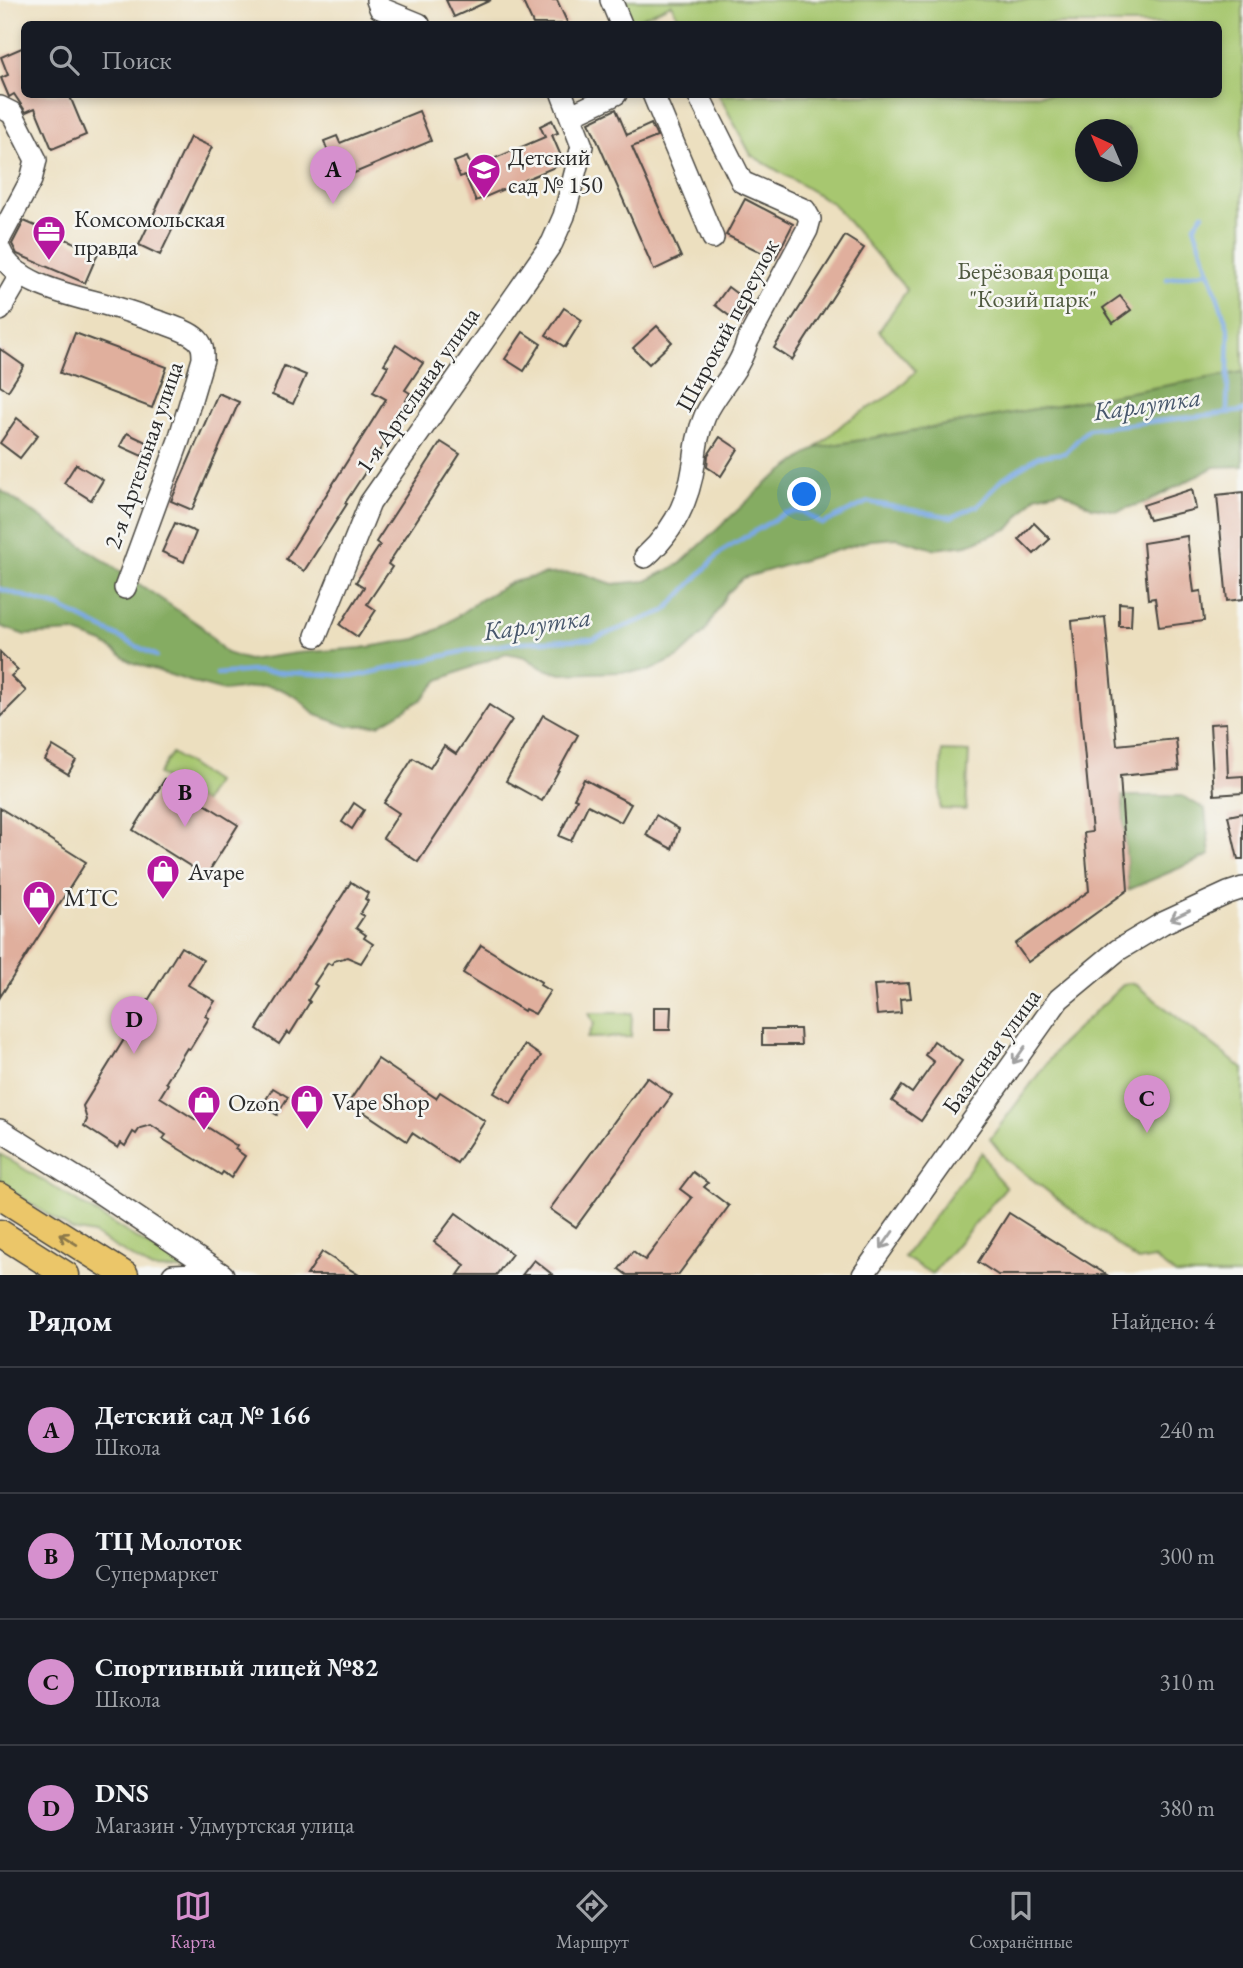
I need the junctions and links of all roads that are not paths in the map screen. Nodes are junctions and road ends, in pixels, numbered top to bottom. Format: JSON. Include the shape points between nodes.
{"nodes":[{"id":1,"x":377,"y":0,"type":"edge"},
{"id":2,"x":611,"y":0,"type":"edge"},
{"id":3,"x":412,"y":21,"type":"edge"},
{"id":4,"x":620,"y":21,"type":"edge"},
{"id":5,"x":564,"y":98,"type":"edge"},
{"id":6,"x":607,"y":98,"type":"edge"},
{"id":7,"x":655,"y":98,"type":"edge"},
{"id":8,"x":700,"y":98,"type":"edge"},
{"id":9,"x":0,"y":107,"type":"edge"},
{"id":10,"x":571,"y":115,"type":"junction"},
{"id":11,"x":0,"y":238,"type":"edge"},
{"id":12,"x":713,"y":238,"type":"dead end"},
{"id":13,"x":0,"y":250,"type":"edge"},
{"id":14,"x":21,"y":274,"type":"junction"},
{"id":15,"x":0,"y":310,"type":"edge"},
{"id":16,"x":645,"y":557,"type":"dead end"},
{"id":17,"x":125,"y":588,"type":"dead end"},
{"id":18,"x":316,"y":636,"type":"dead end"},
{"id":19,"x":1243,"y":888,"type":"edge"},
{"id":20,"x":0,"y":1130,"type":"edge"},
{"id":21,"x":0,"y":1196,"type":"edge"},
{"id":22,"x":0,"y":1233,"type":"edge"},
{"id":23,"x":222,"y":1274,"type":"edge"},
{"id":24,"x":66,"y":1275,"type":"edge"},
{"id":25,"x":125,"y":1275,"type":"edge"},
{"id":26,"x":173,"y":1275,"type":"edge"},
{"id":27,"x":863,"y":1275,"type":"edge"}],
"edges":[{"from":1,"to":3,"type":"street","via":[[380,8]]},
{"from":2,"to":4,"type":"street"},
{"from":5,"to":10,"type":"street","name":"1-я Артельная улица"},
{"from":6,"to":10,"type":"street"},
{"from":7,"to":12,"type":"street"},
{"from":8,"to":16,"type":"street","name":"Широкий переулок","via":[[742,182],[805,210],[810,219],[743,357],[705,415],[686,502]]},
{"from":9,"to":11,"type":"street","via":[[12,113],[36,160]]},
{"from":10,"to":18,"type":"street","name":"1-я Артельная улица","via":[[582,146],[565,216],[552,243],[370,503]]},
{"from":13,"to":14,"type":"street"},
{"from":14,"to":15,"type":"street"},
{"from":14,"to":17,"type":"street","name":"2-я Артельная улица","via":[[51,290],[182,330],[203,347],[179,440]]},
{"from":19,"to":27,"type":"street","name":"Базисная улица","one_way":true,"via":[[1163,923],[1118,950],[1059,999]]},
{"from":20,"to":23,"type":"street"},
{"from":25,"to":21,"type":"main road","one_way":true},
{"from":22,"to":24,"type":"main road"},
{"from":23,"to":26,"type":"street"}]}
